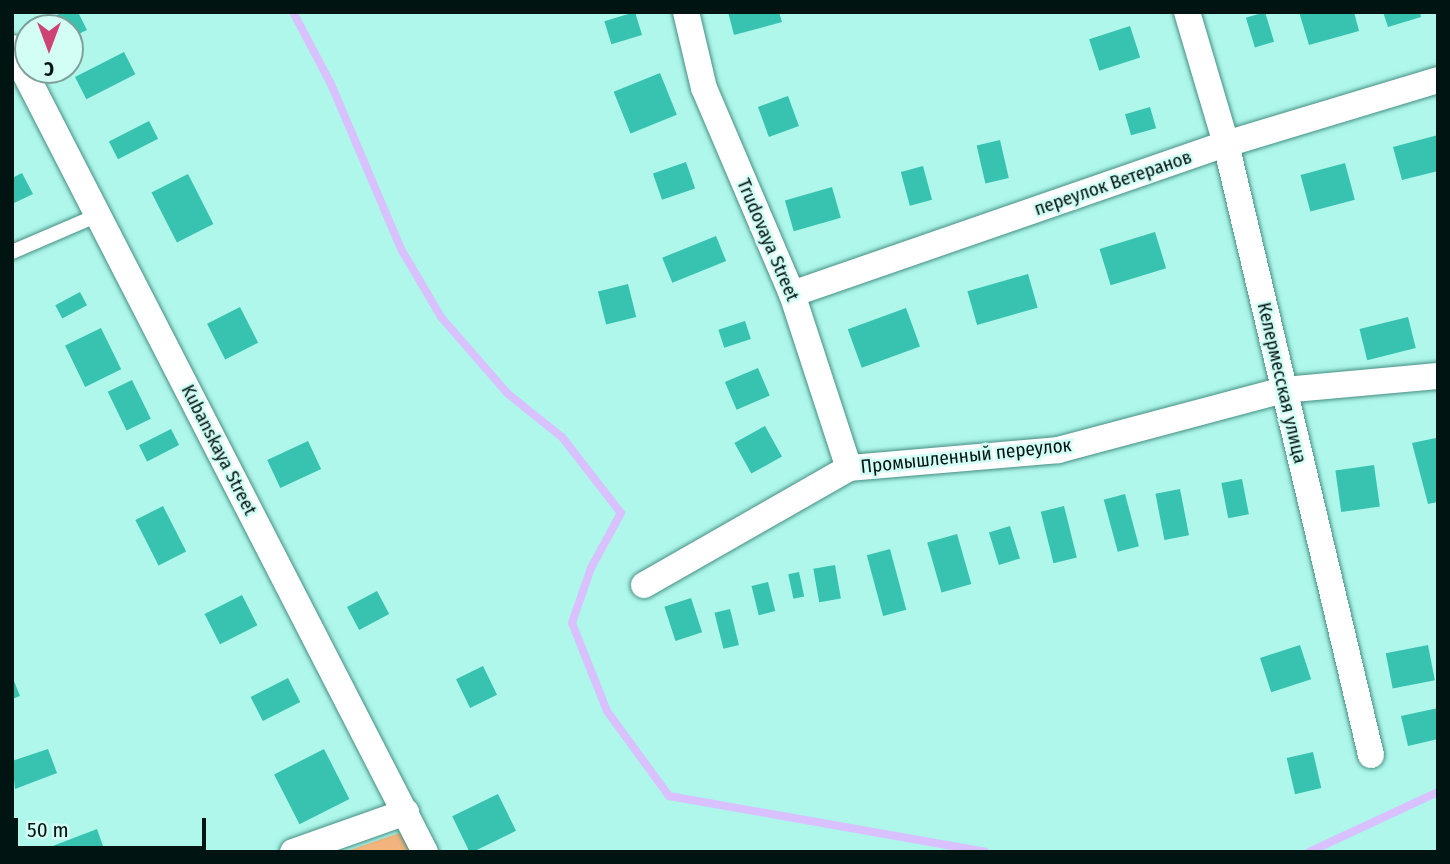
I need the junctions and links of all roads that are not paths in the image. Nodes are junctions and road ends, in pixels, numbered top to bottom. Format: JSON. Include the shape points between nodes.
{"nodes":[{"id":1,"x":686,"y":12,"type":"edge"},
{"id":2,"x":1187,"y":12,"type":"edge"},
{"id":3,"x":12,"y":48,"type":"edge"},
{"id":4,"x":1438,"y":80,"type":"edge"},
{"id":5,"x":1226,"y":144,"type":"junction"},
{"id":6,"x":98,"y":215,"type":"junction"},
{"id":7,"x":12,"y":252,"type":"edge"},
{"id":8,"x":792,"y":294,"type":"junction"},
{"id":9,"x":1438,"y":376,"type":"edge"},
{"id":10,"x":1284,"y":390,"type":"junction"},
{"id":11,"x":849,"y":468,"type":"junction"},
{"id":12,"x":644,"y":585,"type":"dead end"},
{"id":13,"x":1371,"y":755,"type":"dead end"},
{"id":14,"x":406,"y":812,"type":"junction"},
{"id":15,"x":293,"y":852,"type":"edge"},
{"id":16,"x":425,"y":852,"type":"edge"}],
"edges":[{"from":1,"to":8,"type":"street","name":"Trudovaya Street","via":[[704,88]]},
{"from":2,"to":5,"type":"street","name":"Келермесская улица"},
{"from":3,"to":6,"type":"street","name":"Kubanskaya Street"},
{"from":4,"to":5,"type":"street","name":"переулок Ветеранов"},
{"from":5,"to":8,"type":"street","name":"переулок Ветеранов"},
{"from":5,"to":10,"type":"street","name":"Келермесская улица"},
{"from":6,"to":7,"type":"lane"},
{"from":6,"to":14,"type":"street","name":"Kubanskaya Street"},
{"from":8,"to":11,"type":"street","name":"Trudovaya Street"},
{"from":9,"to":10,"type":"street","name":"Промышленный переулок"},
{"from":10,"to":11,"type":"street","name":"Промышленный переулок","via":[[1058,450]]},
{"from":10,"to":13,"type":"street","name":"Келермесская улица"},
{"from":11,"to":12,"type":"street","name":"Промышленный переулок"},
{"from":14,"to":15,"type":"street"},
{"from":14,"to":16,"type":"street","name":"Kubanskaya Street"}]}
